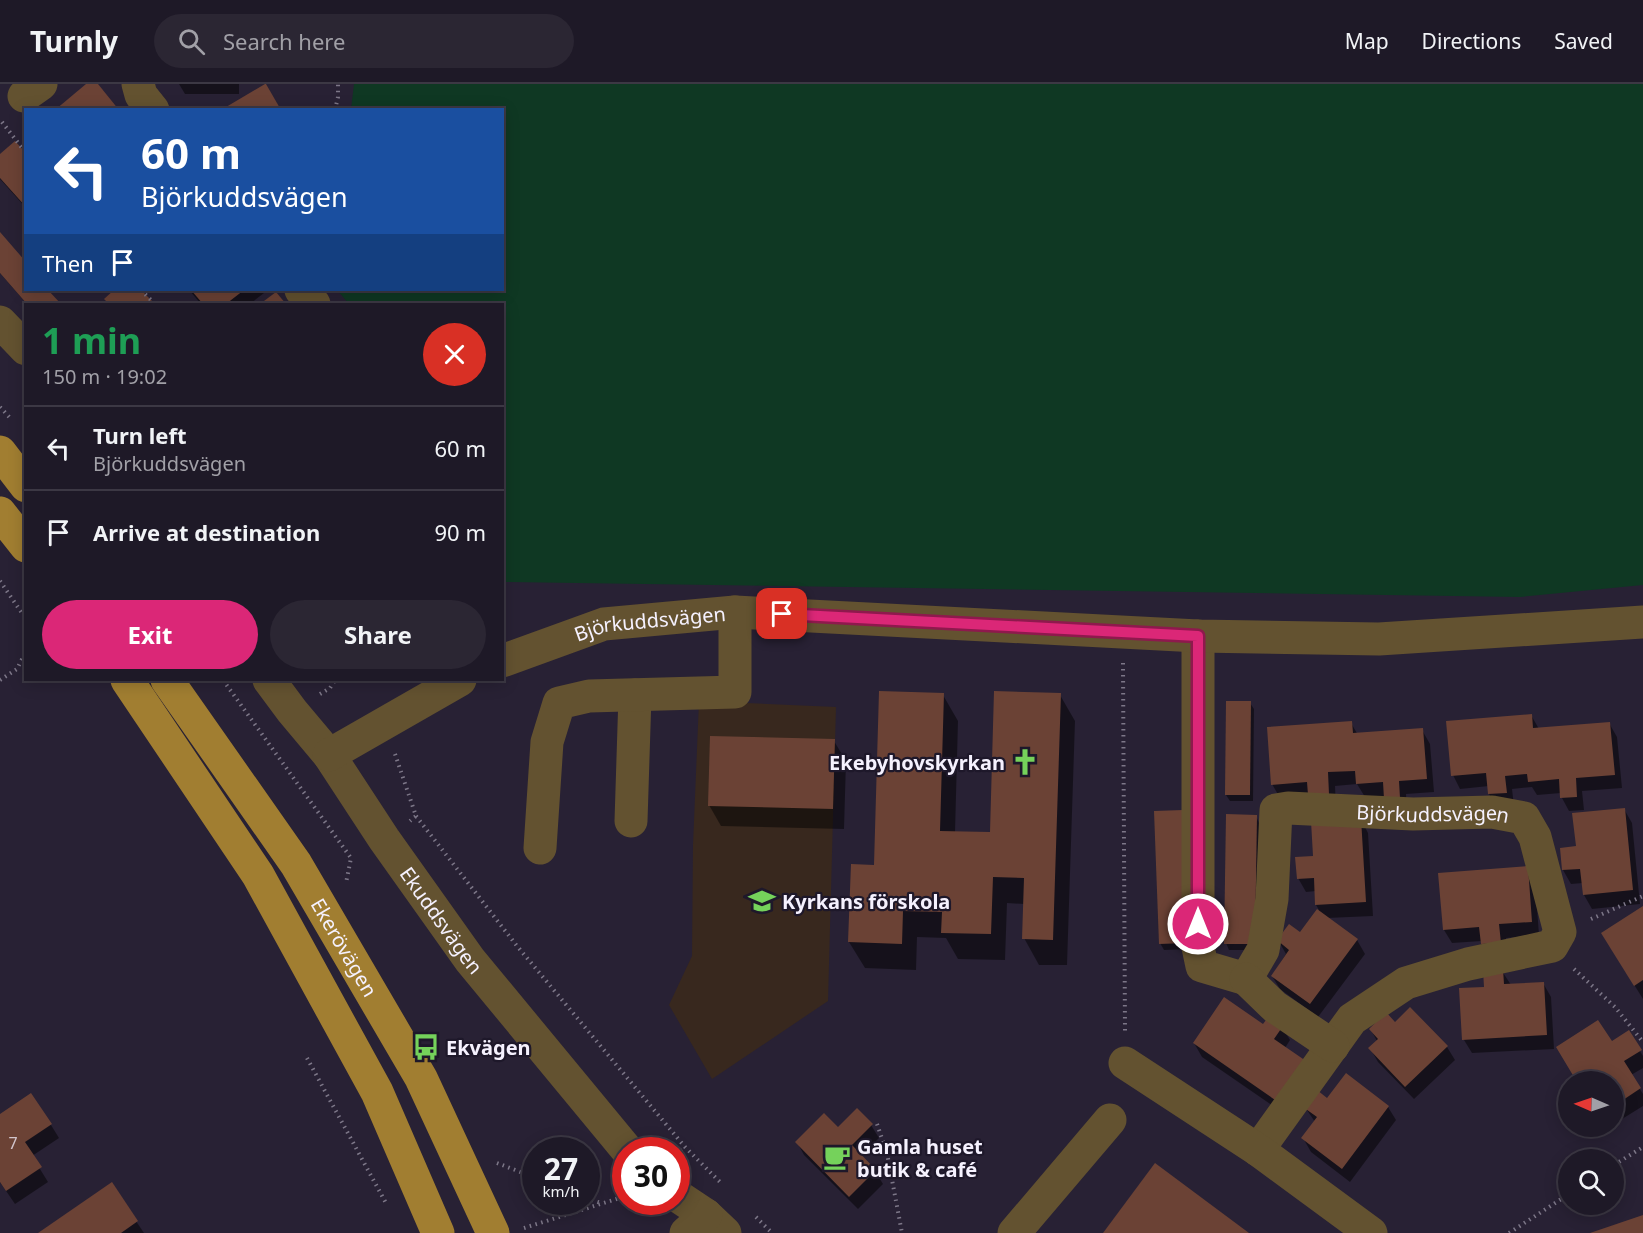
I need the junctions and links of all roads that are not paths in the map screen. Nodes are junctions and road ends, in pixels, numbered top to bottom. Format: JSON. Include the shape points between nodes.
{"nodes":[{"id":1,"x":138,"y":84,"type":"edge"},
{"id":2,"x":151,"y":108,"type":"edge"},
{"id":3,"x":302,"y":291,"type":"edge"},
{"id":4,"x":313,"y":303,"type":"edge"},
{"id":5,"x":0,"y":322,"type":"edge"},
{"id":6,"x":24,"y":348,"type":"edge"},
{"id":7,"x":0,"y":452,"type":"edge"},
{"id":8,"x":24,"y":483,"type":"edge"},
{"id":9,"x":0,"y":513,"type":"edge"},
{"id":10,"x":24,"y":543,"type":"edge"},
{"id":11,"x":735,"y":612,"type":"junction"},
{"id":12,"x":1643,"y":622,"type":"edge"},
{"id":13,"x":1198,"y":636,"type":"junction"},
{"id":14,"x":504,"y":660,"type":"edge"},
{"id":15,"x":128,"y":681,"type":"edge"},
{"id":16,"x":168,"y":681,"type":"edge"},
{"id":17,"x":270,"y":681,"type":"edge"},
{"id":18,"x":458,"y":681,"type":"edge"},
{"id":19,"x":634,"y":695,"type":"junction"},
{"id":20,"x":329,"y":755,"type":"junction"},
{"id":21,"x":631,"y":821,"type":"dead end"},
{"id":22,"x":540,"y":848,"type":"dead end"},
{"id":23,"x":1246,"y":979,"type":"junction"},
{"id":24,"x":1333,"y":1046,"type":"junction"},
{"id":25,"x":1125,"y":1063,"type":"road end"},
{"id":26,"x":1110,"y":1120,"type":"dead end"},
{"id":27,"x":616,"y":1137,"type":"edge"},
{"id":28,"x":1258,"y":1150,"type":"junction"},
{"id":29,"x":690,"y":1210,"type":"edge"},
{"id":30,"x":706,"y":1227,"type":"edge"},
{"id":31,"x":508,"y":1230,"type":"edge"},
{"id":32,"x":438,"y":1233,"type":"edge"},
{"id":33,"x":1014,"y":1233,"type":"edge"},
{"id":34,"x":1371,"y":1233,"type":"edge"}],
"edges":[{"from":1,"to":2,"type":"street"},
{"from":3,"to":4,"type":"street"},
{"from":5,"to":6,"type":"street"},
{"from":7,"to":8,"type":"main road"},
{"from":9,"to":10,"type":"main road"},
{"from":11,"to":13,"type":"street","name":"Björkuddsvägen"},
{"from":11,"to":14,"type":"street","name":"Björkuddsvägen","via":[[604,624]]},
{"from":11,"to":19,"type":"street","via":[[735,692]]},
{"from":12,"to":13,"type":"street","name":"Björkuddsvägen","via":[[1378,639]]},
{"from":13,"to":23,"type":"street","via":[[1198,947],[1202,966]]},
{"from":15,"to":32,"type":"main road","name":"Ekerövägen","via":[[258,875],[377,1092]]},
{"from":16,"to":31,"type":"main road","name":"Ekerövägen","via":[[296,864]]},
{"from":17,"to":20,"type":"street","name":"Ekuddsvägen"},
{"from":18,"to":20,"type":"street"},
{"from":19,"to":21,"type":"street"},
{"from":19,"to":22,"type":"street","via":[[589,696],[559,703],[547,741]]},
{"from":20,"to":27,"type":"street","name":"Ekuddsvägen","via":[[470,960]]},
{"from":23,"to":24,"type":"street","via":[[1275,1007]]},
{"from":23,"to":24,"type":"street","name":"Björkuddsvägen","via":[[1263,950],[1272,899],[1276,810],[1492,812],[1524,818],[1535,837],[1556,939],[1406,983],[1352,1019]]},
{"from":24,"to":28,"type":"street"},
{"from":25,"to":28,"type":"street"},
{"from":26,"to":33,"type":"street"},
{"from":28,"to":34,"type":"street"},
{"from":29,"to":30,"type":"street"}]}
